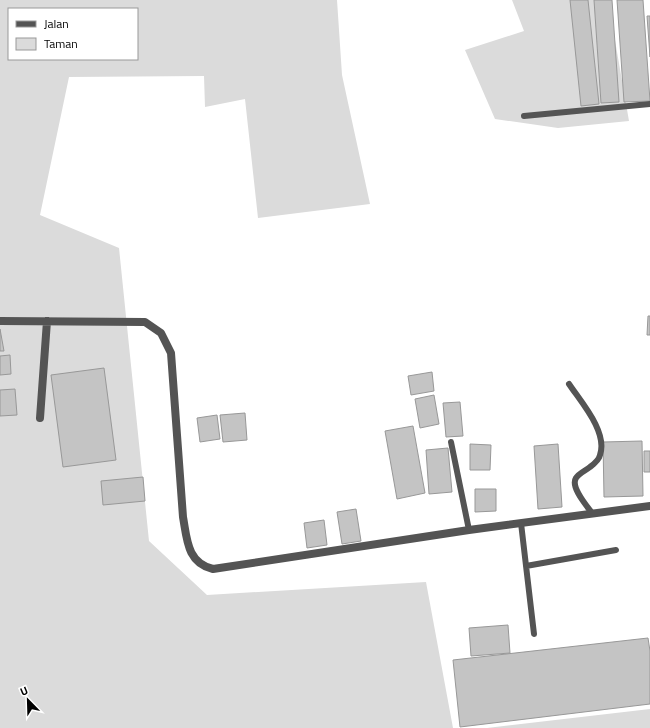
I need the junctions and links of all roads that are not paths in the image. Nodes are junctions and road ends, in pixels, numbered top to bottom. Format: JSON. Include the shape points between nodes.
{"nodes":[{"id":1,"x":650,"y":104,"type":"edge"},
{"id":2,"x":524,"y":116,"type":"dead end"},
{"id":3,"x":0,"y":321,"type":"edge"},
{"id":4,"x":47,"y":321,"type":"junction"},
{"id":5,"x":569,"y":384,"type":"dead end"},
{"id":6,"x":40,"y":418,"type":"dead end"},
{"id":7,"x":451,"y":442,"type":"dead end"},
{"id":8,"x":650,"y":506,"type":"edge"},
{"id":9,"x":592,"y":513,"type":"junction"},
{"id":10,"x":521,"y":523,"type":"junction"},
{"id":11,"x":469,"y":530,"type":"junction"},
{"id":12,"x":616,"y":550,"type":"dead end"},
{"id":13,"x":526,"y":566,"type":"junction"},
{"id":14,"x":534,"y":634,"type":"dead end"}],
"edges":[{"from":1,"to":2,"type":"lane"},
{"from":3,"to":4,"type":"street"},
{"from":4,"to":6,"type":"street"},
{"from":4,"to":11,"type":"street","via":[[145,322],[161,333],[171,353],[183,517],[191,554],[205,567],[213,569]]},
{"from":5,"to":9,"type":"lane","via":[[597,427],[600,436],[600,456],[574,481],[577,491]]},
{"from":7,"to":11,"type":"lane"},
{"from":8,"to":9,"type":"street"},
{"from":9,"to":10,"type":"street"},
{"from":10,"to":11,"type":"street"},
{"from":10,"to":13,"type":"lane"},
{"from":12,"to":13,"type":"lane"},
{"from":13,"to":14,"type":"lane"}]}
